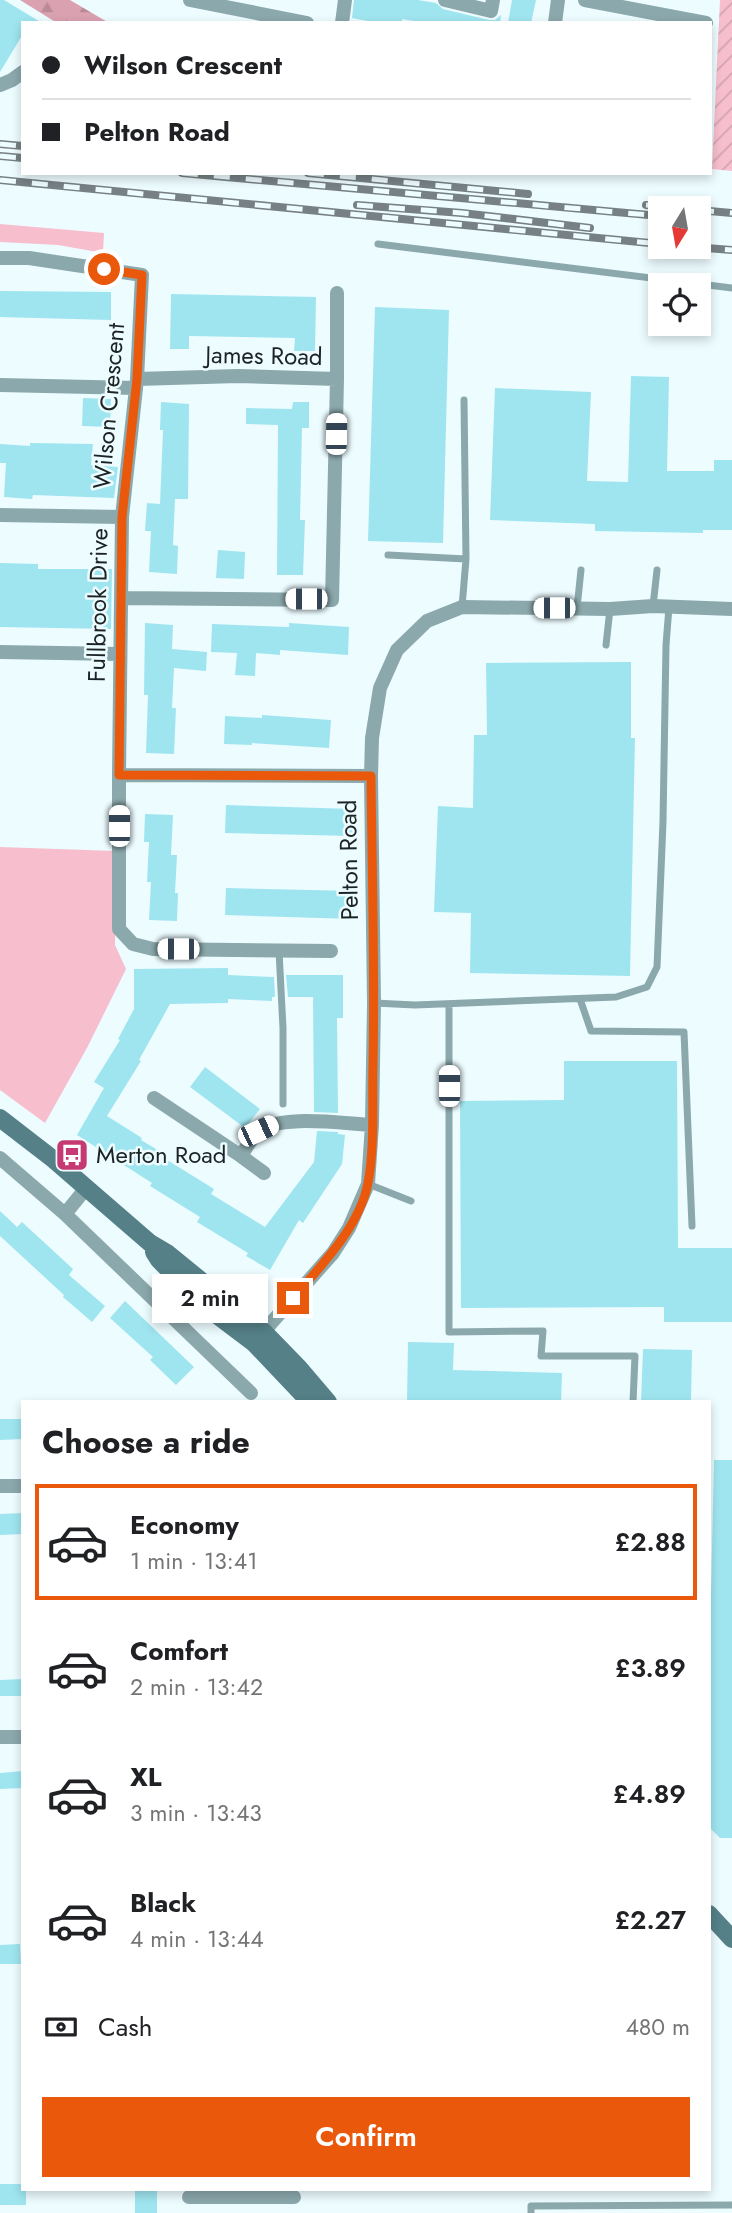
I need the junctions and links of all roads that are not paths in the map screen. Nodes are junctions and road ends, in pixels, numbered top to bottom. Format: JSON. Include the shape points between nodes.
{"nodes":[{"id":1,"x":190,"y":0,"type":"edge"},
{"id":2,"x":345,"y":0,"type":"edge"},
{"id":3,"x":445,"y":0,"type":"edge"},
{"id":4,"x":493,"y":0,"type":"edge"},
{"id":5,"x":558,"y":0,"type":"edge"},
{"id":6,"x":585,"y":0,"type":"edge"},
{"id":7,"x":635,"y":4,"type":"edge"},
{"id":8,"x":297,"y":21,"type":"edge"},
{"id":9,"x":342,"y":21,"type":"edge"},
{"id":10,"x":555,"y":21,"type":"edge"},
{"id":11,"x":699,"y":21,"type":"edge"},
{"id":12,"x":21,"y":73,"type":"edge"},
{"id":13,"x":0,"y":85,"type":"edge"},
{"id":14,"x":378,"y":244,"type":"dead end"},
{"id":15,"x":0,"y":258,"type":"edge"},
{"id":16,"x":732,"y":288,"type":"edge"},
{"id":17,"x":337,"y":293,"type":"dead end"},
{"id":18,"x":337,"y":379,"type":"junction"},
{"id":19,"x":137,"y":383,"type":"junction"},
{"id":20,"x":0,"y":385,"type":"edge"},
{"id":21,"x":464,"y":400,"type":"dead end"},
{"id":22,"x":0,"y":515,"type":"edge"},
{"id":23,"x":122,"y":517,"type":"junction"},
{"id":24,"x":387,"y":555,"type":"dead end"},
{"id":25,"x":466,"y":559,"type":"junction"},
{"id":26,"x":657,"y":569,"type":"dead end"},
{"id":27,"x":581,"y":570,"type":"dead end"},
{"id":28,"x":122,"y":598,"type":"junction"},
{"id":29,"x":653,"y":606,"type":"junction"},
{"id":30,"x":462,"y":607,"type":"junction"},
{"id":31,"x":669,"y":607,"type":"junction"},
{"id":32,"x":577,"y":608,"type":"junction"},
{"id":33,"x":610,"y":609,"type":"junction"},
{"id":34,"x":732,"y":609,"type":"edge"},
{"id":35,"x":606,"y":645,"type":"dead end"},
{"id":36,"x":0,"y":652,"type":"edge"},
{"id":37,"x":119,"y":654,"type":"junction"},
{"id":38,"x":119,"y":775,"type":"junction"},
{"id":39,"x":371,"y":776,"type":"junction"},
{"id":40,"x":279,"y":951,"type":"junction"},
{"id":41,"x":331,"y":951,"type":"dead end"},
{"id":42,"x":580,"y":999,"type":"junction"},
{"id":43,"x":374,"y":1003,"type":"junction"},
{"id":44,"x":449,"y":1004,"type":"junction"},
{"id":45,"x":154,"y":1098,"type":"dead end"},
{"id":46,"x":283,"y":1104,"type":"dead end"},
{"id":47,"x":0,"y":1118,"type":"edge"},
{"id":48,"x":372,"y":1125,"type":"junction"},
{"id":49,"x":241,"y":1156,"type":"junction"},
{"id":50,"x":0,"y":1158,"type":"edge"},
{"id":51,"x":264,"y":1173,"type":"dead end"},
{"id":52,"x":368,"y":1184,"type":"junction"},
{"id":53,"x":87,"y":1187,"type":"junction"},
{"id":54,"x":411,"y":1201,"type":"dead end"},
{"id":55,"x":65,"y":1214,"type":"junction"},
{"id":56,"x":692,"y":1226,"type":"dead end"},
{"id":57,"x":259,"y":1337,"type":"junction"},
{"id":58,"x":251,"y":1392,"type":"dead end"},
{"id":59,"x":308,"y":1400,"type":"edge"},
{"id":60,"x":326,"y":1400,"type":"edge"},
{"id":61,"x":633,"y":1400,"type":"edge"},
{"id":62,"x":0,"y":1486,"type":"edge"},
{"id":63,"x":21,"y":1486,"type":"edge"},
{"id":64,"x":0,"y":1737,"type":"edge"},
{"id":65,"x":21,"y":1737,"type":"edge"},
{"id":66,"x":711,"y":1916,"type":"edge"},
{"id":67,"x":732,"y":1940,"type":"edge"},
{"id":68,"x":189,"y":2193,"type":"edge"},
{"id":69,"x":294,"y":2197,"type":"dead end"},
{"id":70,"x":732,"y":2205,"type":"edge"},
{"id":71,"x":189,"y":2213,"type":"edge"},
{"id":72,"x":531,"y":2213,"type":"edge"}],
"edges":[{"from":1,"to":8,"type":"street"},
{"from":2,"to":9,"type":"street"},
{"from":3,"to":4,"type":"street","via":[[491,11]]},
{"from":5,"to":10,"type":"street"},
{"from":6,"to":7,"type":"street"},
{"from":7,"to":11,"type":"street"},
{"from":12,"to":13,"type":"street"},
{"from":14,"to":16,"type":"lane"},
{"from":15,"to":19,"type":"street","name":"Wilson Crescent","via":[[142,275]]},
{"from":17,"to":18,"type":"street"},
{"from":18,"to":19,"type":"street","name":"James Road","via":[[238,376]]},
{"from":18,"to":28,"type":"street","name":"James Road","via":[[332,600]]},
{"from":19,"to":20,"type":"street","name":"James Road"},
{"from":19,"to":23,"type":"street","name":"Wilson Crescent"},
{"from":21,"to":25,"type":"lane"},
{"from":22,"to":23,"type":"street","name":"Fullbrook Drive"},
{"from":23,"to":28,"type":"street","name":"Fullbrook Drive"},
{"from":24,"to":25,"type":"lane"},
{"from":25,"to":30,"type":"lane"},
{"from":26,"to":29,"type":"lane"},
{"from":27,"to":32,"type":"lane"},
{"from":28,"to":37,"type":"street","name":"Fullbrook Drive"},
{"from":29,"to":31,"type":"street","name":"Pelton Road"},
{"from":29,"to":33,"type":"street","name":"Pelton Road"},
{"from":30,"to":32,"type":"street","name":"Pelton Road"},
{"from":30,"to":39,"type":"street","name":"Pelton Road","via":[[427,621],[397,650],[380,688]]},
{"from":31,"to":34,"type":"street","name":"Pelton Road"},
{"from":31,"to":42,"type":"lane","via":[[657,967],[647,987],[616,997]]},
{"from":32,"to":33,"type":"street","name":"Pelton Road"},
{"from":33,"to":35,"type":"lane"},
{"from":36,"to":37,"type":"street"},
{"from":37,"to":38,"type":"street","name":"Fullbrook Drive"},
{"from":38,"to":39,"type":"street"},
{"from":38,"to":40,"type":"street","name":"Fullbrook Drive","via":[[119,929],[133,944],[153,949]]},
{"from":39,"to":43,"type":"street","name":"Pelton Road"},
{"from":40,"to":41,"type":"street","name":"Fullbrook Drive"},
{"from":40,"to":46,"type":"lane"},
{"from":42,"to":44,"type":"lane"},
{"from":42,"to":56,"type":"lane","via":[[591,1031],[684,1032]]},
{"from":43,"to":44,"type":"lane"},
{"from":43,"to":48,"type":"street","name":"Pelton Road"},
{"from":44,"to":61,"type":"lane","via":[[449,1332],[543,1331],[541,1356],[635,1356]]},
{"from":45,"to":49,"type":"street"},
{"from":47,"to":53,"type":"street"},
{"from":48,"to":49,"type":"street","via":[[273,1124],[258,1131]]},
{"from":48,"to":52,"type":"street","name":"Pelton Road"},
{"from":49,"to":51,"type":"street"},
{"from":50,"to":55,"type":"street"},
{"from":52,"to":54,"type":"lane"},
{"from":52,"to":57,"type":"street","name":"Pelton Road","via":[[333,1253]]},
{"from":53,"to":55,"type":"street"},
{"from":53,"to":57,"type":"street","via":[[149,1243],[159,1261],[205,1306]]},
{"from":55,"to":58,"type":"street"},
{"from":57,"to":59,"type":"street"},
{"from":57,"to":60,"type":"street"},
{"from":62,"to":63,"type":"street"},
{"from":64,"to":65,"type":"street"},
{"from":66,"to":67,"type":"street"},
{"from":68,"to":69,"type":"street"},
{"from":68,"to":71,"type":"street"},
{"from":70,"to":72,"type":"lane","via":[[531,2206]]}]}
